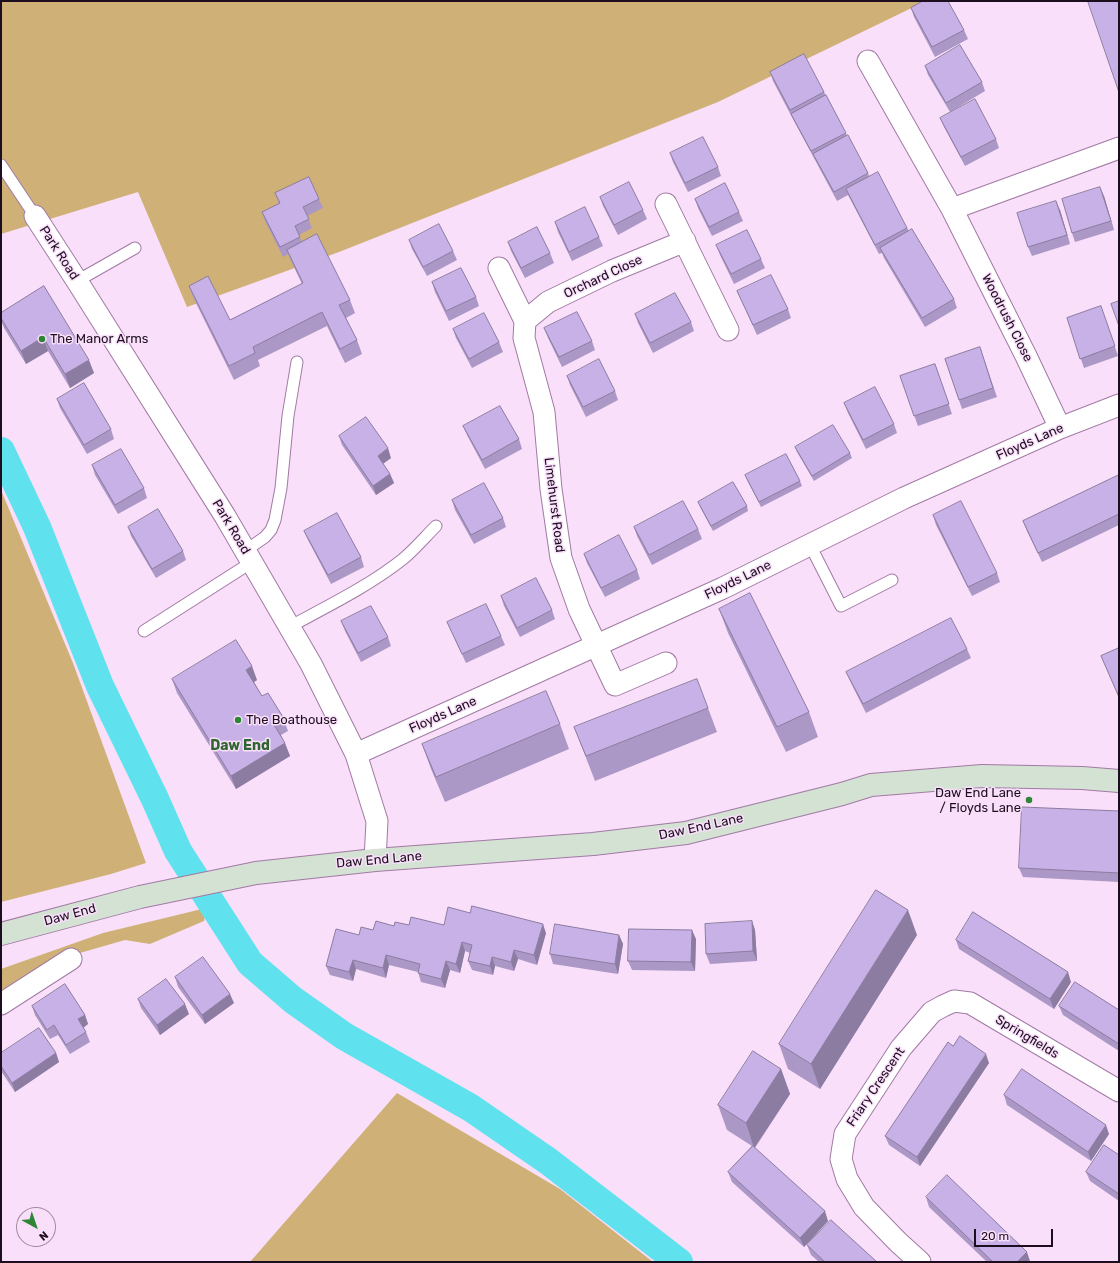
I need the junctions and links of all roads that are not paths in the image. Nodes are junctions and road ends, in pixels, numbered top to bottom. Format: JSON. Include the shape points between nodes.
{"nodes":[{"id":1,"x":868,"y":61,"type":"dead end"},
{"id":2,"x":1119,"y":148,"type":"edge"},
{"id":3,"x":1,"y":165,"type":"edge"},
{"id":4,"x":666,"y":204,"type":"dead end"},
{"id":5,"x":952,"y":209,"type":"junction"},
{"id":6,"x":35,"y":216,"type":"joint"},
{"id":7,"x":686,"y":241,"type":"junction"},
{"id":8,"x":135,"y":248,"type":"dead end"},
{"id":9,"x":499,"y":268,"type":"dead end"},
{"id":10,"x":78,"y":281,"type":"junction"},
{"id":11,"x":526,"y":321,"type":"junction"},
{"id":12,"x":728,"y":330,"type":"dead end"},
{"id":13,"x":297,"y":362,"type":"dead end"},
{"id":14,"x":1119,"y":405,"type":"edge"},
{"id":15,"x":1060,"y":428,"type":"junction"},
{"id":16,"x":436,"y":526,"type":"dead end"},
{"id":17,"x":810,"y":545,"type":"junction"},
{"id":18,"x":248,"y":557,"type":"junction"},
{"id":19,"x":892,"y":580,"type":"dead end"},
{"id":20,"x":289,"y":627,"type":"junction"},
{"id":21,"x":144,"y":631,"type":"dead end"},
{"id":22,"x":597,"y":645,"type":"junction"},
{"id":23,"x":666,"y":663,"type":"dead end"},
{"id":24,"x":356,"y":754,"type":"junction"},
{"id":25,"x":1119,"y":781,"type":"edge"},
{"id":26,"x":375,"y":860,"type":"junction"},
{"id":27,"x":140,"y":897,"type":"joint"},
{"id":28,"x":1,"y":934,"type":"edge"},
{"id":29,"x":71,"y":959,"type":"dead end"},
{"id":30,"x":1,"y":1004,"type":"edge"},
{"id":31,"x":932,"y":1012,"type":"joint"},
{"id":32,"x":1119,"y":1091,"type":"edge"},
{"id":33,"x":920,"y":1262,"type":"edge"}],
"edges":[{"from":1,"to":5,"type":"street","name":"Woodrush Close"},
{"from":2,"to":5,"type":"street"},
{"from":3,"to":6,"type":"lane"},
{"from":4,"to":7,"type":"street"},
{"from":5,"to":15,"type":"street","name":"Woodrush Close"},
{"from":6,"to":10,"type":"street","name":"Park Road"},
{"from":7,"to":11,"type":"street","name":"Orchard Close","via":[[612,270],[548,302]]},
{"from":7,"to":12,"type":"street"},
{"from":8,"to":10,"type":"lane"},
{"from":9,"to":11,"type":"street"},
{"from":10,"to":18,"type":"street","name":"Park Road"},
{"from":11,"to":22,"type":"street","name":"Limehurst Road","via":[[524,338],[544,412],[561,558],[579,609]]},
{"from":13,"to":18,"type":"lane","via":[[275,520],[271,530]]},
{"from":14,"to":15,"type":"street","name":"Floyds Lane"},
{"from":15,"to":17,"type":"street","name":"Floyds Lane","via":[[894,503]]},
{"from":16,"to":20,"type":"lane","via":[[389,570]]},
{"from":17,"to":19,"type":"lane","via":[[841,606]]},
{"from":17,"to":22,"type":"street","name":"Floyds Lane"},
{"from":18,"to":20,"type":"street","name":"Park Road"},
{"from":18,"to":21,"type":"lane"},
{"from":20,"to":24,"type":"street","name":"Park Road","via":[[311,664]]},
{"from":22,"to":23,"type":"street","name":"Limehurst Road","via":[[615,685]]},
{"from":22,"to":24,"type":"street","name":"Floyds Lane"},
{"from":24,"to":26,"type":"street","name":"Park Road","via":[[377,821]]},
{"from":25,"to":26,"type":"main road","name":"Daw End Lane","via":[[982,776],[871,785],[686,833],[593,844]]},
{"from":26,"to":27,"type":"main road","name":"Daw End Lane","via":[[256,873]]},
{"from":27,"to":28,"type":"main road","name":"Daw End"},
{"from":29,"to":30,"type":"street"},
{"from":31,"to":32,"type":"street","name":"Springfields","via":[[954,1001],[970,1003]]},
{"from":31,"to":33,"type":"street","name":"Friary Crescent","via":[[901,1048],[846,1134],[841,1159],[847,1179],[864,1207]]}]}
